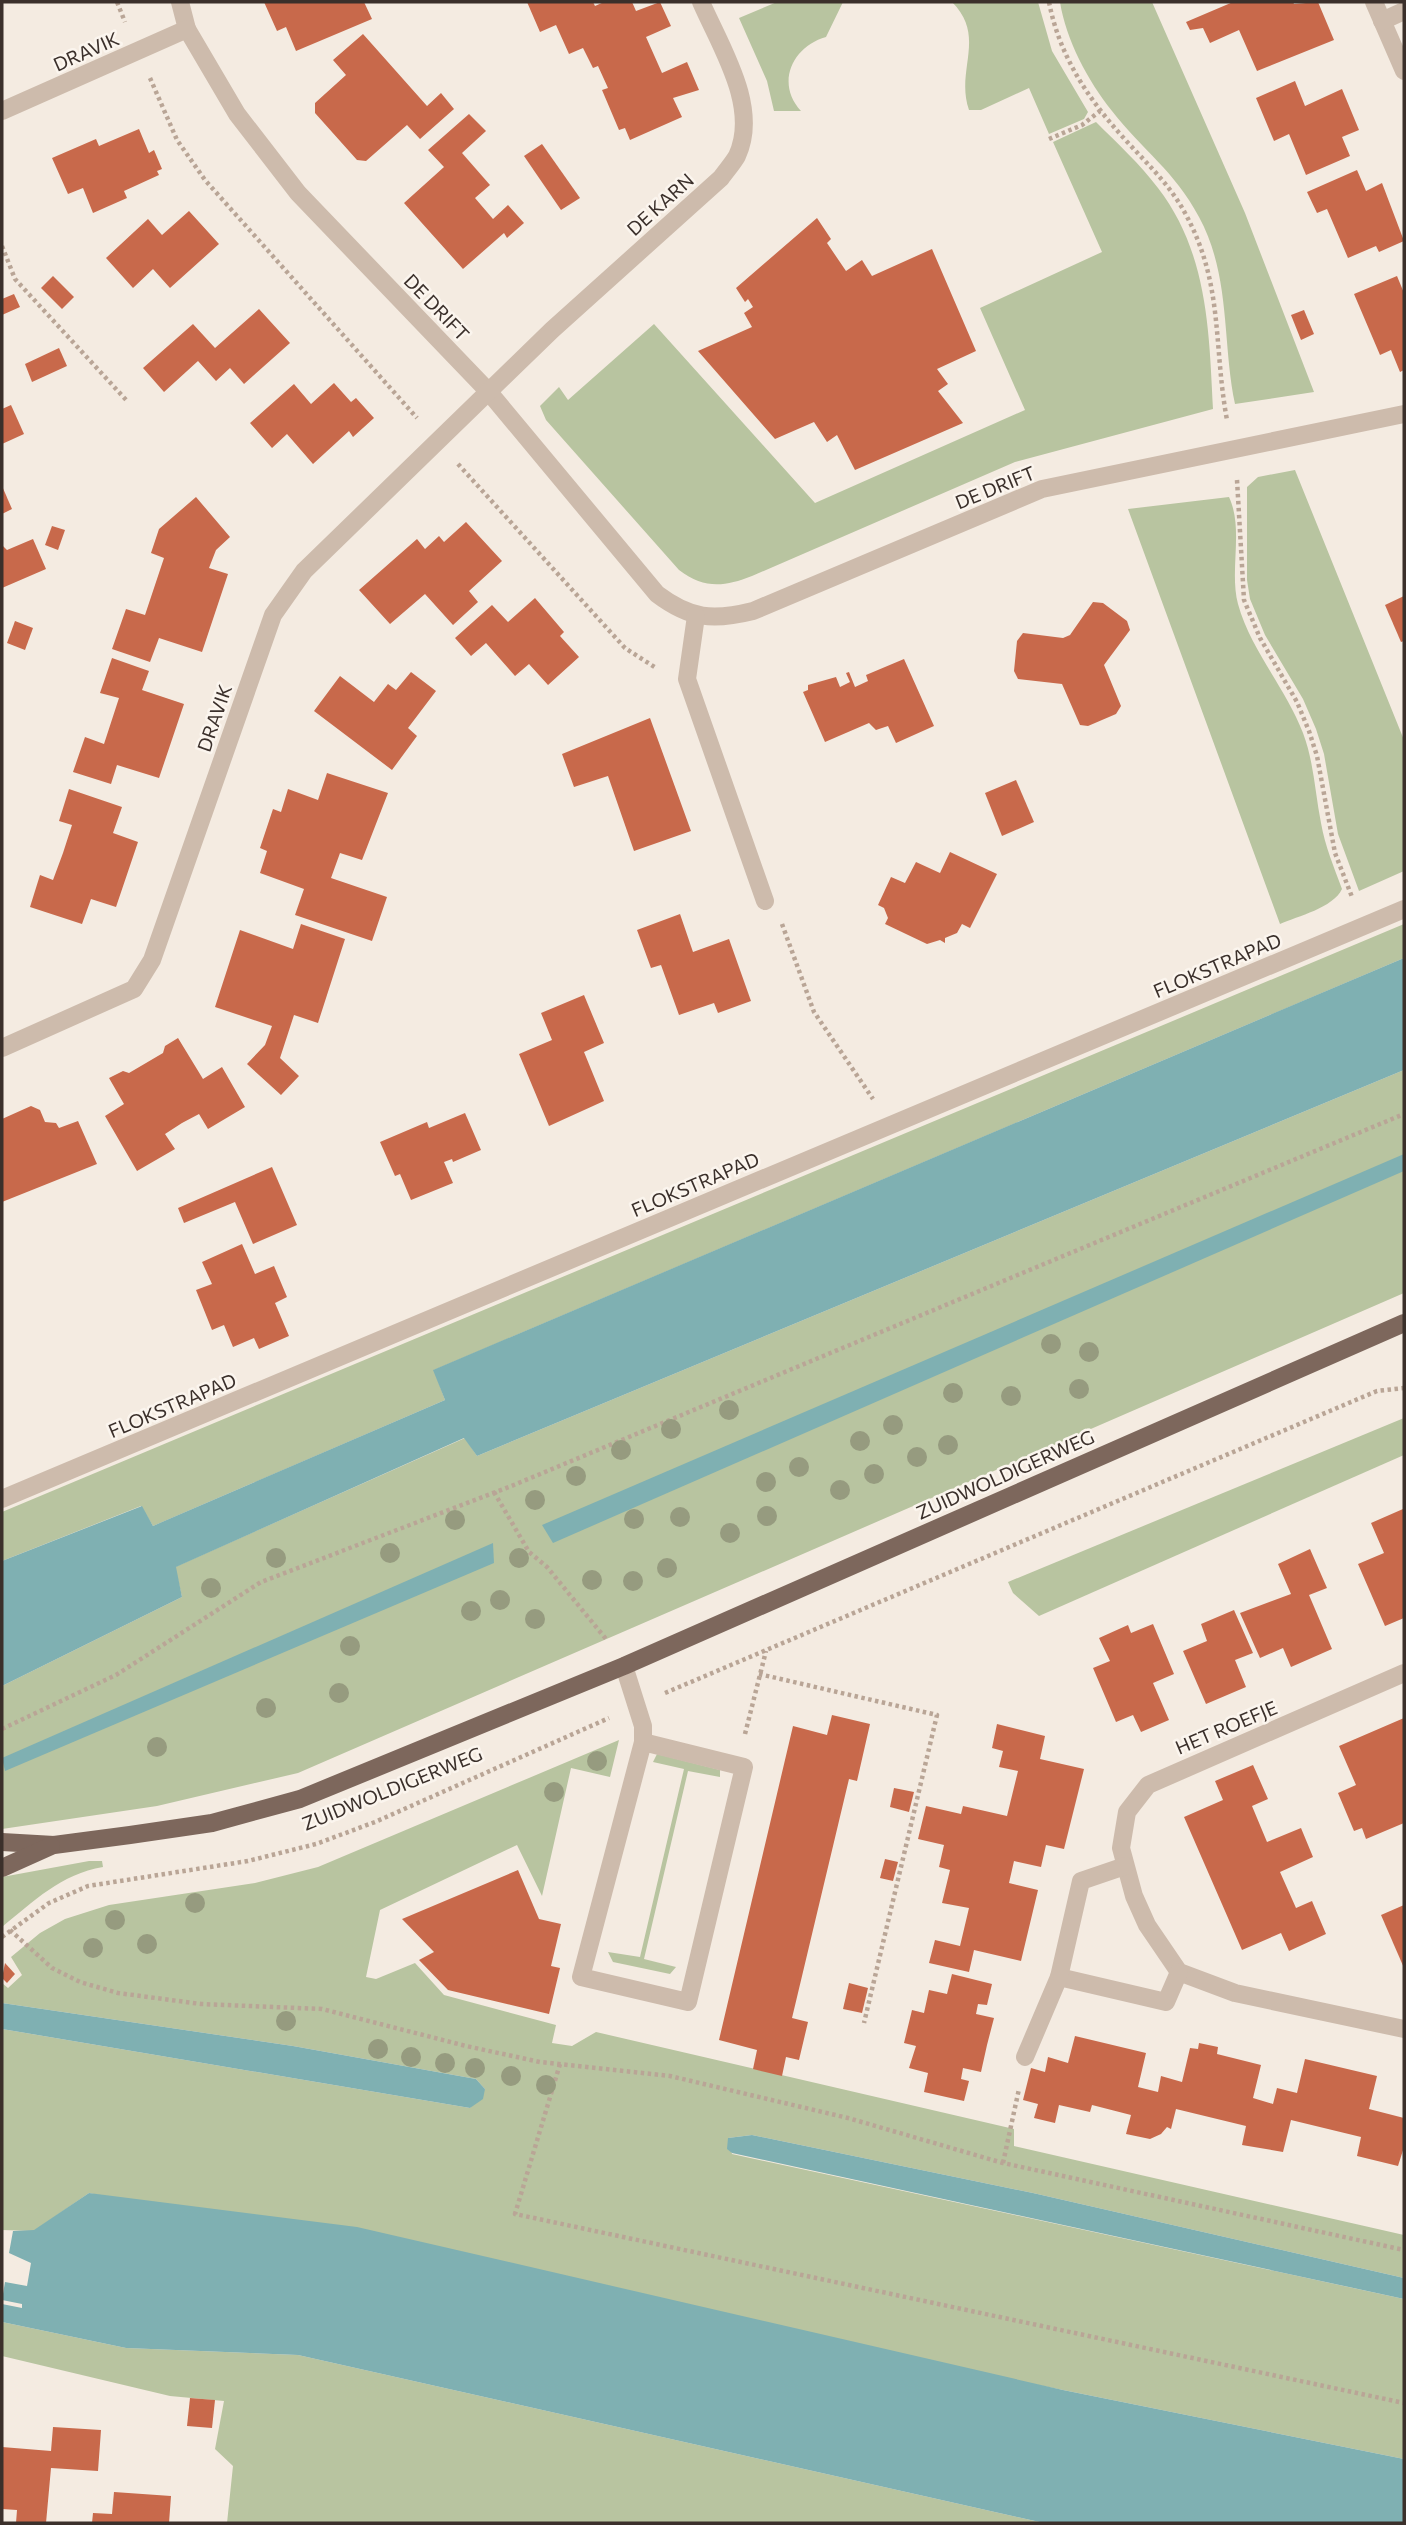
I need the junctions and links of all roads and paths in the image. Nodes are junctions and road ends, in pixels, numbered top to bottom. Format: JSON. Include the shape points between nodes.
{"nodes":[{"id":1,"x":117,"y":2,"type":"edge"},
{"id":2,"x":180,"y":2,"type":"edge"},
{"id":3,"x":701,"y":2,"type":"edge"},
{"id":4,"x":1374,"y":2,"type":"edge"},
{"id":5,"x":1404,"y":11,"type":"edge"},
{"id":6,"x":1382,"y":20,"type":"junction"},
{"id":7,"x":187,"y":29,"type":"junction"},
{"id":8,"x":138,"y":51,"type":"junction"},
{"id":9,"x":1404,"y":71,"type":"edge"},
{"id":10,"x":2,"y":111,"type":"edge"},
{"id":11,"x":1101,"y":111,"type":"dead end"},
{"id":12,"x":1049,"y":139,"type":"dead end"},
{"id":13,"x":2,"y":246,"type":"edge"},
{"id":14,"x":488,"y":391,"type":"junction"},
{"id":15,"x":128,"y":402,"type":"dead end"},
{"id":16,"x":1404,"y":414,"type":"edge"},
{"id":17,"x":437,"y":440,"type":"junction"},
{"id":18,"x":696,"y":616,"type":"junction"},
{"id":19,"x":687,"y":679,"type":"junction"},
{"id":20,"x":765,"y":901,"type":"joint"},
{"id":21,"x":1404,"y":909,"type":"edge"},
{"id":22,"x":2,"y":1048,"type":"edge"},
{"id":23,"x":1404,"y":1114,"type":"edge"},
{"id":24,"x":891,"y":1126,"type":"junction"},
{"id":25,"x":1404,"y":1323,"type":"edge"},
{"id":26,"x":1404,"y":1388,"type":"edge"},
{"id":27,"x":495,"y":1492,"type":"junction"},
{"id":28,"x":2,"y":1499,"type":"edge"},
{"id":29,"x":766,"y":1651,"type":"junction"},
{"id":30,"x":624,"y":1666,"type":"junction"},
{"id":31,"x":1404,"y":1673,"type":"edge"},
{"id":32,"x":759,"y":1674,"type":"junction"},
{"id":33,"x":636,"y":1706,"type":"junction"},
{"id":34,"x":2,"y":1730,"type":"edge"},
{"id":35,"x":643,"y":1742,"type":"junction"},
{"id":36,"x":738,"y":1765,"type":"junction"},
{"id":37,"x":2,"y":1842,"type":"edge"},
{"id":38,"x":54,"y":1844,"type":"junction"},
{"id":39,"x":1125,"y":1866,"type":"junction"},
{"id":40,"x":2,"y":1867,"type":"edge"},
{"id":41,"x":10,"y":1930,"type":"junction"},
{"id":42,"x":2,"y":1937,"type":"edge"},
{"id":43,"x":1179,"y":1972,"type":"junction"},
{"id":44,"x":1059,"y":1977,"type":"junction"},
{"id":45,"x":864,"y":2023,"type":"dead end"},
{"id":46,"x":1404,"y":2029,"type":"edge"},
{"id":47,"x":1025,"y":2057,"type":"joint"},
{"id":48,"x":560,"y":2064,"type":"junction"},
{"id":49,"x":1003,"y":2163,"type":"junction"},
{"id":50,"x":1404,"y":2250,"type":"edge"},
{"id":51,"x":1404,"y":2403,"type":"edge"}],
"edges":[{"from":1,"to":8,"type":"path"},
{"from":2,"to":7,"type":"street","name":"DE DRIFT"},
{"from":3,"to":14,"type":"street","name":"DE KARN","via":[[739,90],[743,124],[737,156],[721,177]]},
{"from":4,"to":6,"type":"street"},
{"from":5,"to":6,"type":"street"},
{"from":6,"to":9,"type":"street"},
{"from":7,"to":8,"type":"street","name":"DRAVIK"},
{"from":7,"to":14,"type":"street","name":"DE DRIFT","via":[[237,114],[298,193]]},
{"from":8,"to":10,"type":"street","name":"DRAVIK"},
{"from":8,"to":17,"type":"path","via":[[177,140],[205,180]]},
{"from":11,"to":12,"type":"path"},
{"from":13,"to":15,"type":"path","via":[[16,279]]},
{"from":14,"to":17,"type":"street","name":"DRAVIK"},
{"from":14,"to":18,"type":"street","name":"DE DRIFT","via":[[657,594]]},
{"from":16,"to":18,"type":"street","name":"DE DRIFT","via":[[1042,489],[753,611],[725,618]]},
{"from":17,"to":19,"type":"path","via":[[625,648],[655,668]]},
{"from":17,"to":22,"type":"street","name":"DRAVIK","via":[[304,571],[273,615],[152,960],[134,989]]},
{"from":18,"to":19,"type":"street"},
{"from":19,"to":20,"type":"street"},
{"from":20,"to":24,"type":"path","via":[[780,919],[814,1012]]},
{"from":21,"to":24,"type":"street","name":"FLOKSTRAPAD"},
{"from":23,"to":27,"type":"path"},
{"from":24,"to":28,"type":"street","name":"FLOKSTRAPAD"},
{"from":25,"to":30,"type":"main road","name":"ZUIDWOLDIGERWEG"},
{"from":26,"to":29,"type":"path","name":"ZUIDWOLDIGERWEG","via":[[1377,1391]]},
{"from":27,"to":30,"type":"path","via":[[529,1552],[583,1610]]},
{"from":27,"to":34,"type":"path","via":[[261,1582],[116,1675]]},
{"from":29,"to":32,"type":"path"},
{"from":29,"to":33,"type":"path","name":"ZUIDWOLDIGERWEG"},
{"from":30,"to":33,"type":"street"},
{"from":30,"to":38,"type":"main road","name":"ZUIDWOLDIGERWEG","via":[[300,1799],[212,1823]]},
{"from":31,"to":39,"type":"street","name":"HET ROEFJE","via":[[1148,1785],[1131,1805],[1121,1830]]},
{"from":32,"to":36,"type":"path"},
{"from":32,"to":45,"type":"path","via":[[937,1716]]},
{"from":33,"to":35,"type":"street"},
{"from":33,"to":41,"type":"path","name":"ZUIDWOLDIGERWEG","via":[[316,1844],[248,1861],[88,1886],[49,1903]]},
{"from":35,"to":36,"type":"street"},
{"from":35,"to":36,"type":"street","via":[[581,1977],[688,2002],[744,1767]]},
{"from":37,"to":38,"type":"main road","name":"ZUIDWOLDIGERWEG"},
{"from":38,"to":40,"type":"main road","name":"ZUIDWOLDIGERWEG"},
{"from":39,"to":43,"type":"street","name":"HET ROEFJE","via":[[1147,1924]]},
{"from":39,"to":44,"type":"street","via":[[1081,1881]]},
{"from":41,"to":42,"type":"path","name":"ZUIDWOLDIGERWEG"},
{"from":41,"to":48,"type":"path","via":[[52,1968],[118,1993],[201,2004],[322,2009],[466,2046]]},
{"from":43,"to":44,"type":"street","via":[[1166,2002]]},
{"from":43,"to":46,"type":"street","via":[[1236,1993]]},
{"from":44,"to":47,"type":"street"},
{"from":47,"to":49,"type":"path"},
{"from":48,"to":49,"type":"path","via":[[670,2076],[848,2118]]},
{"from":48,"to":51,"type":"path","via":[[515,2214]]},
{"from":49,"to":50,"type":"path"}]}
